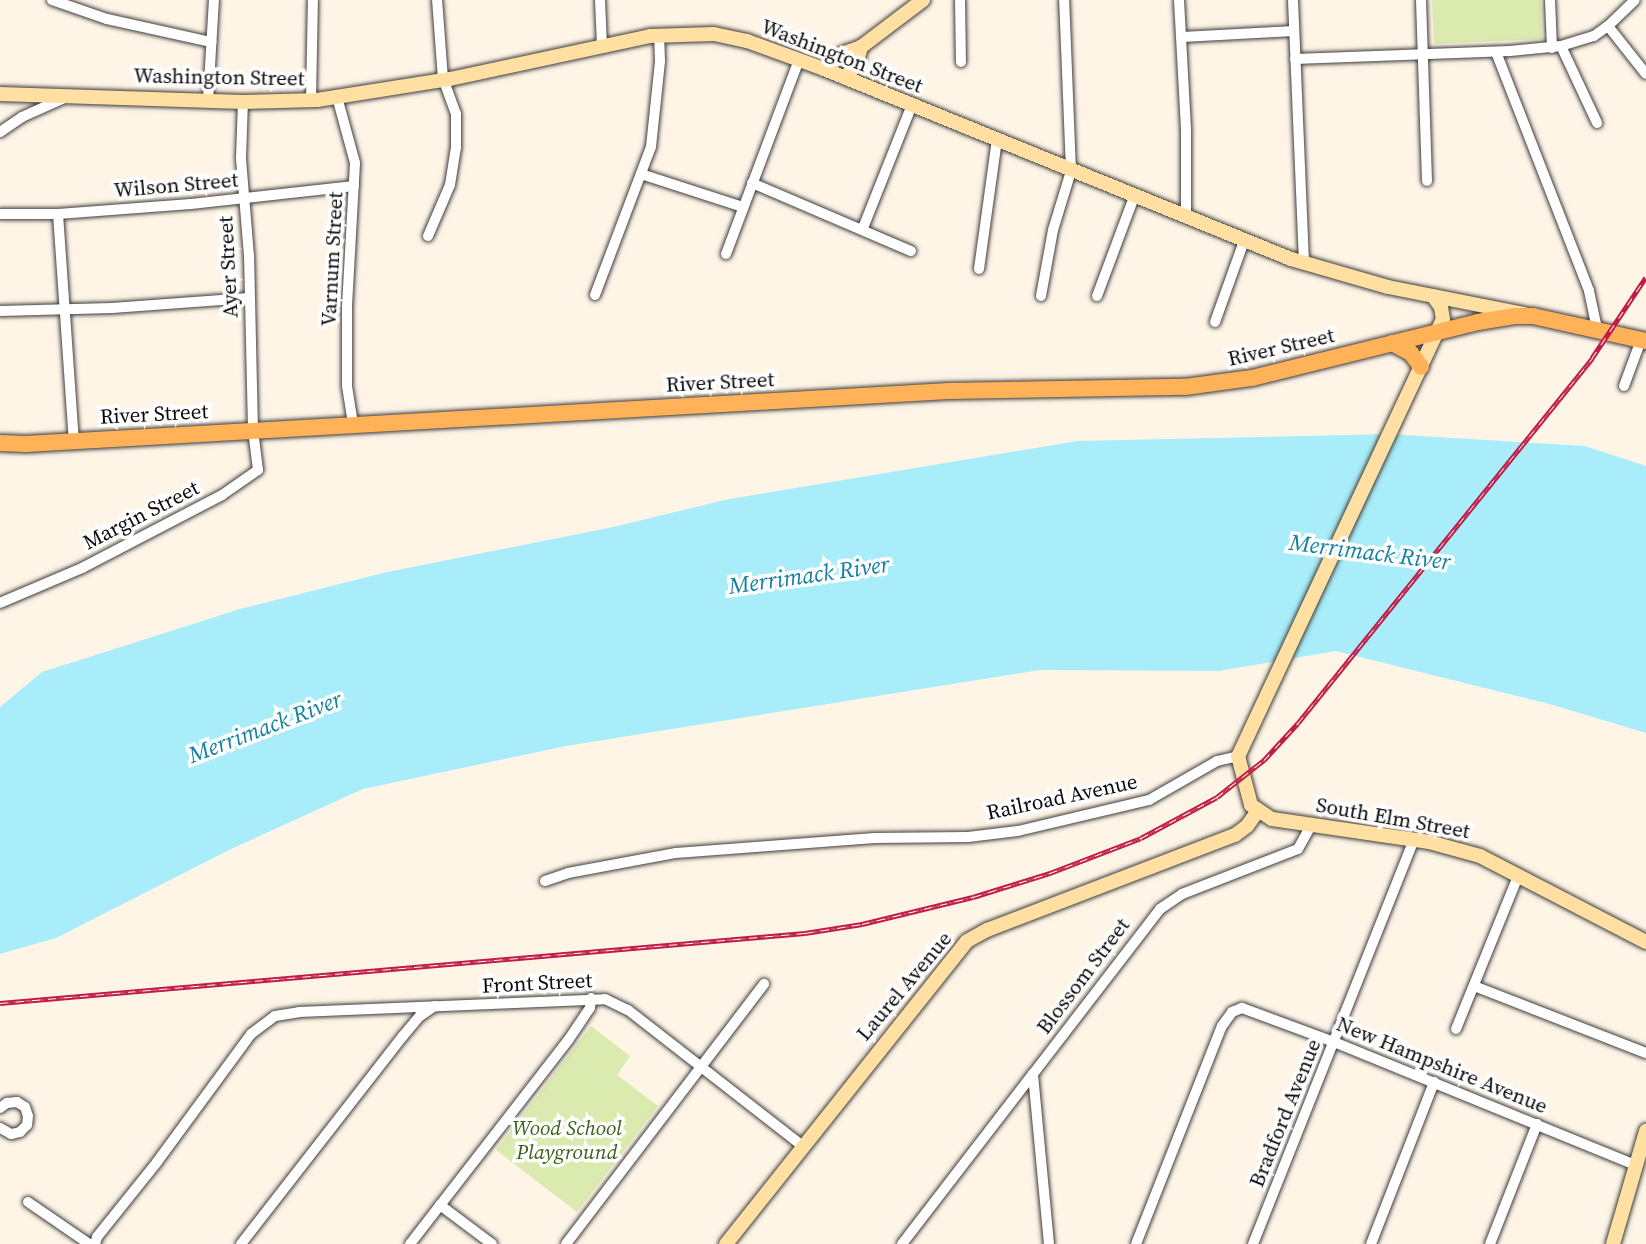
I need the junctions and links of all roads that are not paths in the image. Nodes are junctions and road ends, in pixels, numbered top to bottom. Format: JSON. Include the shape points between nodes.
{"nodes":[{"id":1,"x":52,"y":0,"type":"edge"},
{"id":2,"x":214,"y":0,"type":"edge"},
{"id":3,"x":313,"y":0,"type":"edge"},
{"id":4,"x":437,"y":0,"type":"edge"},
{"id":5,"x":600,"y":0,"type":"edge"},
{"id":6,"x":960,"y":0,"type":"edge"},
{"id":7,"x":1063,"y":0,"type":"edge"},
{"id":8,"x":1179,"y":0,"type":"edge"},
{"id":9,"x":1293,"y":0,"type":"edge"},
{"id":10,"x":1421,"y":0,"type":"edge"},
{"id":11,"x":1550,"y":0,"type":"edge"},
{"id":12,"x":1635,"y":0,"type":"edge"},
{"id":13,"x":914,"y":3,"type":"edge"},
{"id":14,"x":1608,"y":26,"type":"junction"},
{"id":15,"x":1294,"y":30,"type":"junction"},
{"id":16,"x":659,"y":35,"type":"junction"},
{"id":17,"x":1182,"y":37,"type":"junction"},
{"id":18,"x":211,"y":42,"type":"junction"},
{"id":19,"x":602,"y":46,"type":"junction"},
{"id":20,"x":861,"y":47,"type":"junction"},
{"id":21,"x":1556,"y":47,"type":"junction"},
{"id":22,"x":1496,"y":52,"type":"junction"},
{"id":23,"x":1424,"y":54,"type":"junction"},
{"id":24,"x":1296,"y":59,"type":"junction"},
{"id":25,"x":799,"y":60,"type":"junction"},
{"id":26,"x":961,"y":62,"type":"dead end"},
{"id":27,"x":824,"y":69,"type":"junction"},
{"id":28,"x":1646,"y":75,"type":"edge"},
{"id":29,"x":846,"y":78,"type":"junction"},
{"id":30,"x":443,"y":79,"type":"junction"},
{"id":31,"x":0,"y":94,"type":"edge"},
{"id":32,"x":65,"y":97,"type":"junction"},
{"id":33,"x":338,"y":97,"type":"junction"},
{"id":34,"x":208,"y":100,"type":"junction"},
{"id":35,"x":311,"y":100,"type":"junction"},
{"id":36,"x":243,"y":102,"type":"junction"},
{"id":37,"x":912,"y":105,"type":"junction"},
{"id":38,"x":1597,"y":123,"type":"dead end"},
{"id":39,"x":0,"y":132,"type":"edge"},
{"id":40,"x":997,"y":140,"type":"junction"},
{"id":41,"x":1071,"y":171,"type":"junction"},
{"id":42,"x":641,"y":174,"type":"junction"},
{"id":43,"x":1427,"y":181,"type":"dead end"},
{"id":44,"x":752,"y":183,"type":"junction"},
{"id":45,"x":354,"y":186,"type":"junction"},
{"id":46,"x":1134,"y":197,"type":"junction"},
{"id":47,"x":244,"y":200,"type":"junction"},
{"id":48,"x":743,"y":207,"type":"junction"},
{"id":49,"x":0,"y":214,"type":"edge"},
{"id":50,"x":58,"y":214,"type":"junction"},
{"id":51,"x":1186,"y":218,"type":"junction"},
{"id":52,"x":863,"y":228,"type":"junction"},
{"id":53,"x":428,"y":236,"type":"dead end"},
{"id":54,"x":1244,"y":241,"type":"junction"},
{"id":55,"x":911,"y":250,"type":"dead end"},
{"id":56,"x":726,"y":254,"type":"dead end"},
{"id":57,"x":1304,"y":264,"type":"junction"},
{"id":58,"x":979,"y":269,"type":"dead end"},
{"id":59,"x":595,"y":295,"type":"dead end"},
{"id":60,"x":1041,"y":296,"type":"dead end"},
{"id":61,"x":1097,"y":296,"type":"dead end"},
{"id":62,"x":1433,"y":296,"type":"junction"},
{"id":63,"x":249,"y":298,"type":"junction"},
{"id":64,"x":66,"y":308,"type":"junction"},
{"id":65,"x":0,"y":311,"type":"edge"},
{"id":66,"x":1533,"y":316,"type":"junction"},
{"id":67,"x":1215,"y":322,"type":"dead end"},
{"id":68,"x":1597,"y":330,"type":"junction"},
{"id":69,"x":1438,"y":332,"type":"junction"},
{"id":70,"x":1644,"y":340,"type":"edge"},
{"id":71,"x":1392,"y":343,"type":"junction"},
{"id":72,"x":1421,"y":368,"type":"junction"},
{"id":73,"x":1624,"y":386,"type":"dead end"},
{"id":74,"x":353,"y":424,"type":"junction"},
{"id":75,"x":253,"y":430,"type":"junction"},
{"id":76,"x":74,"y":440,"type":"junction"},
{"id":77,"x":0,"y":443,"type":"edge"},
{"id":78,"x":0,"y":603,"type":"edge"},
{"id":79,"x":1241,"y":751,"type":"junction"},
{"id":80,"x":1258,"y":811,"type":"junction"},
{"id":81,"x":1311,"y":826,"type":"junction"},
{"id":82,"x":1414,"y":840,"type":"junction"},
{"id":83,"x":1519,"y":874,"type":"junction"},
{"id":84,"x":545,"y":881,"type":"dead end"},
{"id":85,"x":1646,"y":942,"type":"edge"},
{"id":86,"x":764,"y":984,"type":"dead end"},
{"id":87,"x":1474,"y":986,"type":"junction"},
{"id":88,"x":591,"y":998,"type":"junction"},
{"id":89,"x":435,"y":1006,"type":"junction"},
{"id":90,"x":1457,"y":1029,"type":"dead end"},
{"id":91,"x":1334,"y":1042,"type":"junction"},
{"id":92,"x":1646,"y":1053,"type":"edge"},
{"id":93,"x":700,"y":1066,"type":"junction"},
{"id":94,"x":1033,"y":1074,"type":"junction"},
{"id":95,"x":1434,"y":1082,"type":"junction"},
{"id":96,"x":0,"y":1108,"type":"edge"},
{"id":97,"x":1537,"y":1124,"type":"junction"},
{"id":98,"x":1,"y":1130,"type":"edge"},
{"id":99,"x":1646,"y":1131,"type":"edge"},
{"id":100,"x":803,"y":1146,"type":"junction"},
{"id":101,"x":1636,"y":1166,"type":"junction"},
{"id":102,"x":28,"y":1202,"type":"dead end"},
{"id":103,"x":440,"y":1205,"type":"junction"},
{"id":104,"x":89,"y":1244,"type":"edge"},
{"id":105,"x":95,"y":1244,"type":"edge"},
{"id":106,"x":241,"y":1244,"type":"edge"},
{"id":107,"x":410,"y":1244,"type":"edge"},
{"id":108,"x":492,"y":1244,"type":"edge"},
{"id":109,"x":566,"y":1244,"type":"edge"},
{"id":110,"x":726,"y":1244,"type":"edge"},
{"id":111,"x":902,"y":1244,"type":"edge"},
{"id":112,"x":1049,"y":1244,"type":"edge"},
{"id":113,"x":1136,"y":1244,"type":"edge"},
{"id":114,"x":1253,"y":1244,"type":"edge"},
{"id":115,"x":1371,"y":1244,"type":"edge"},
{"id":116,"x":1490,"y":1244,"type":"edge"},
{"id":117,"x":1613,"y":1244,"type":"edge"}],
"edges":[{"from":1,"to":18,"type":"street","via":[[107,19]]},
{"from":2,"to":18,"type":"street"},
{"from":3,"to":35,"type":"street"},
{"from":4,"to":30,"type":"street"},
{"from":5,"to":19,"type":"street"},
{"from":6,"to":26,"type":"street"},
{"from":7,"to":41,"type":"street"},
{"from":8,"to":17,"type":"street"},
{"from":9,"to":15,"type":"street"},
{"from":10,"to":23,"type":"street"},
{"from":11,"to":21,"type":"street"},
{"from":12,"to":14,"type":"street"},
{"from":13,"to":20,"type":"street"},
{"from":14,"to":21,"type":"street","via":[[1594,36]]},
{"from":14,"to":28,"type":"street"},
{"from":15,"to":17,"type":"street"},
{"from":15,"to":24,"type":"street"},
{"from":16,"to":19,"type":"street","name":"Washington Street"},
{"from":16,"to":25,"type":"street","name":"Washington Street","via":[[731,37]]},
{"from":16,"to":42,"type":"street","via":[[653,133]]},
{"from":17,"to":51,"type":"street"},
{"from":18,"to":34,"type":"street"},
{"from":19,"to":30,"type":"street","name":"Washington Street"},
{"from":20,"to":27,"type":"street"},
{"from":20,"to":29,"type":"street"},
{"from":21,"to":22,"type":"street"},
{"from":21,"to":38,"type":"street"},
{"from":22,"to":23,"type":"street"},
{"from":22,"to":68,"type":"street","via":[[1589,290]]},
{"from":23,"to":24,"type":"street"},
{"from":23,"to":43,"type":"street"},
{"from":24,"to":57,"type":"street"},
{"from":25,"to":27,"type":"street","name":"Washington Street"},
{"from":25,"to":44,"type":"street"},
{"from":27,"to":29,"type":"street","name":"Washington Street"},
{"from":29,"to":37,"type":"street","name":"Washington Street"},
{"from":30,"to":33,"type":"street","name":"Washington Street"},
{"from":30,"to":53,"type":"street","via":[[456,114],[456,148],[450,185]]},
{"from":31,"to":32,"type":"street","name":"Washington Street"},
{"from":32,"to":34,"type":"street","name":"Washington Street"},
{"from":32,"to":39,"type":"street"},
{"from":33,"to":35,"type":"street","name":"Washington Street"},
{"from":33,"to":45,"type":"street","name":"Varnum Street","via":[[355,163]]},
{"from":34,"to":36,"type":"street","name":"Washington Street"},
{"from":35,"to":36,"type":"street","name":"Washington Street"},
{"from":36,"to":47,"type":"street","name":"Ayer Street"},
{"from":37,"to":40,"type":"street","name":"Washington Street"},
{"from":37,"to":52,"type":"street"},
{"from":40,"to":41,"type":"street","name":"Washington Street"},
{"from":40,"to":58,"type":"street"},
{"from":41,"to":46,"type":"street","name":"Washington Street"},
{"from":41,"to":60,"type":"street","via":[[1053,230]]},
{"from":42,"to":48,"type":"street"},
{"from":42,"to":59,"type":"street"},
{"from":44,"to":48,"type":"street"},
{"from":44,"to":52,"type":"street"},
{"from":45,"to":47,"type":"street","name":"Wilson Street"},
{"from":45,"to":74,"type":"street","name":"Varnum Street","via":[[347,308],[347,386]]},
{"from":46,"to":51,"type":"street","name":"Washington Street"},
{"from":46,"to":61,"type":"street"},
{"from":47,"to":50,"type":"street","name":"Wilson Street"},
{"from":47,"to":63,"type":"street","name":"Ayer Street"},
{"from":48,"to":56,"type":"street"},
{"from":49,"to":50,"type":"street","name":"Wilson Street"},
{"from":50,"to":64,"type":"street"},
{"from":51,"to":54,"type":"street","name":"Washington Street"},
{"from":52,"to":55,"type":"street"},
{"from":54,"to":57,"type":"street","name":"Washington Street"},
{"from":54,"to":67,"type":"street"},
{"from":57,"to":62,"type":"street","name":"Washington Street"},
{"from":62,"to":66,"type":"street","name":"Washington Street"},
{"from":62,"to":69,"type":"street","via":[[1443,319]]},
{"from":63,"to":64,"type":"street"},
{"from":63,"to":75,"type":"street","name":"Ayer Street"},
{"from":64,"to":65,"type":"street"},
{"from":64,"to":76,"type":"street"},
{"from":66,"to":68,"type":"main road","name":"Washington Street"},
{"from":66,"to":69,"type":"main road","name":"Washington Street","via":[[1498,318]]},
{"from":68,"to":70,"type":"main road","name":"Washington Street"},
{"from":69,"to":71,"type":"main road","name":"River Street"},
{"from":69,"to":72,"type":"street"},
{"from":70,"to":73,"type":"street"},
{"from":71,"to":72,"type":"main road","via":[[1409,352]]},
{"from":71,"to":74,"type":"main road","name":"River Street","via":[[1252,378],[1185,387],[948,391]]},
{"from":72,"to":79,"type":"street"},
{"from":74,"to":75,"type":"main road","name":"River Street"},
{"from":75,"to":76,"type":"main road","name":"River Street"},
{"from":75,"to":78,"type":"street","name":"Margin Street","via":[[258,470],[245,482],[82,568]]},
{"from":76,"to":77,"type":"main road","name":"River Street"},
{"from":79,"to":80,"type":"street","via":[[1251,805]]},
{"from":79,"to":84,"type":"street","name":"Railroad Avenue","via":[[1149,800],[1018,831],[968,838],[883,837],[676,853]]},
{"from":80,"to":81,"type":"street","name":"South Elm Street","via":[[1272,819]]},
{"from":80,"to":100,"type":"street","name":"Laurel Avenue","via":[[1236,835],[967,941]]},
{"from":81,"to":82,"type":"street","name":"South Elm Street"},
{"from":81,"to":94,"type":"street","name":"Blossom Street","via":[[1298,849],[1182,894],[1160,909]]},
{"from":82,"to":83,"type":"street","name":"South Elm Street","via":[[1464,850]]},
{"from":82,"to":91,"type":"street","name":"Bradford Avenue"},
{"from":83,"to":85,"type":"street","name":"South Elm Street"},
{"from":83,"to":87,"type":"street"},
{"from":86,"to":93,"type":"street"},
{"from":87,"to":90,"type":"street"},
{"from":87,"to":92,"type":"street"},
{"from":88,"to":89,"type":"street","name":"Front Street"},
{"from":88,"to":93,"type":"street","name":"Front Street","via":[[628,1010]]},
{"from":88,"to":103,"type":"street","via":[[590,1009],[569,1039]]},
{"from":89,"to":105,"type":"street","name":"Front Street","via":[[299,1012],[268,1020],[241,1045]]},
{"from":89,"to":106,"type":"street","via":[[403,1035]]},
{"from":91,"to":95,"type":"street","name":"New Hampshire Avenue"},
{"from":91,"to":113,"type":"street","name":"New Hampshire Avenue","via":[[1254,1011],[1242,1008],[1232,1012],[1222,1026]]},
{"from":91,"to":114,"type":"street","name":"Bradford Avenue"},
{"from":93,"to":100,"type":"street","name":"Front Street"},
{"from":93,"to":109,"type":"street"},
{"from":94,"to":111,"type":"street","name":"Blossom Street"},
{"from":94,"to":112,"type":"street"},
{"from":95,"to":97,"type":"street","name":"New Hampshire Avenue"},
{"from":95,"to":115,"type":"street"},
{"from":96,"to":98,"type":"street","via":[[17,1102],[29,1116],[20,1132]]},
{"from":97,"to":101,"type":"street","name":"New Hampshire Avenue"},
{"from":97,"to":116,"type":"street"},
{"from":99,"to":101,"type":"street"},
{"from":100,"to":110,"type":"street","name":"Laurel Avenue"},
{"from":101,"to":117,"type":"street"},
{"from":102,"to":104,"type":"street"},
{"from":103,"to":107,"type":"street"},
{"from":103,"to":108,"type":"street"}]}
